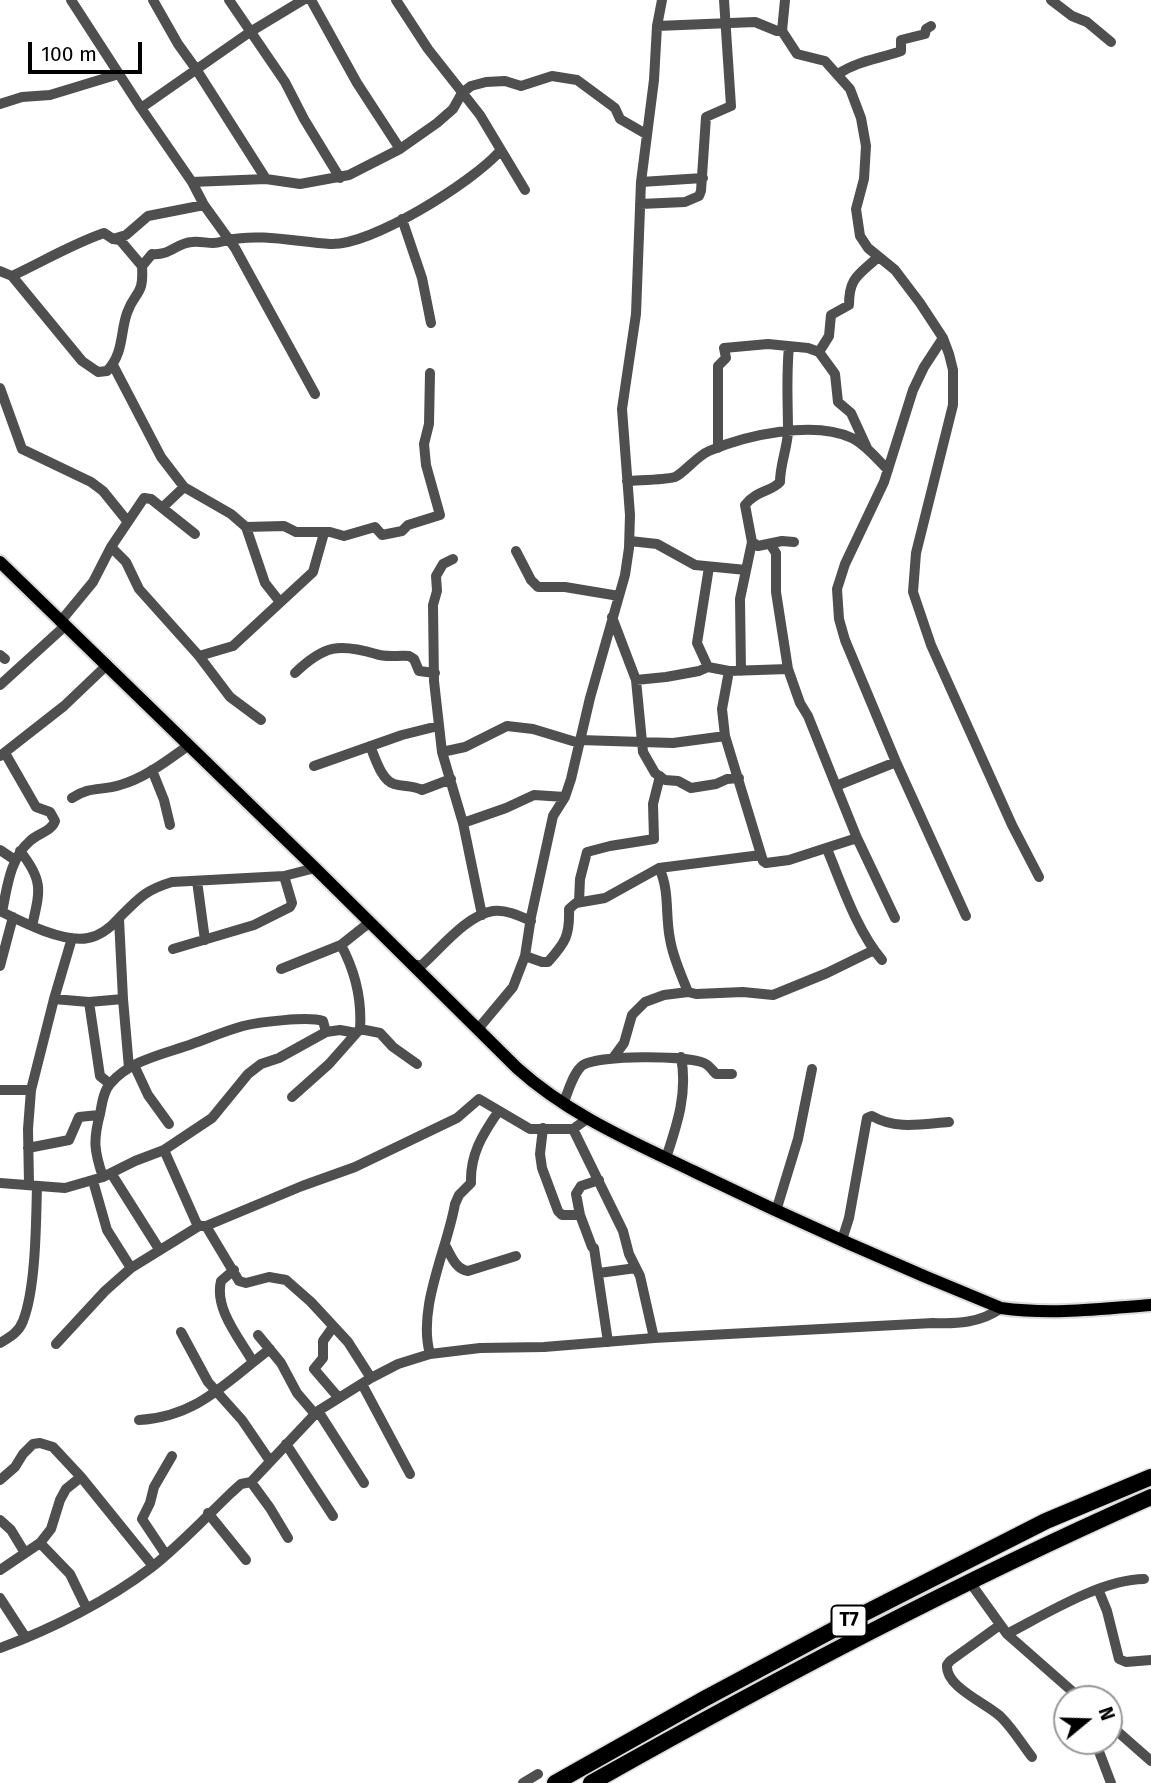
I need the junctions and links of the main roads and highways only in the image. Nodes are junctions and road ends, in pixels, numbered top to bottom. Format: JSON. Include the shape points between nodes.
{"nodes":[{"id":1,"x":0,"y":562,"type":"edge"},
{"id":2,"x":1151,"y":1305,"type":"edge"},
{"id":3,"x":1151,"y":1477,"type":"edge"},
{"id":4,"x":1151,"y":1497,"type":"edge"},
{"id":5,"x":555,"y":1783,"type":"edge"},
{"id":6,"x":591,"y":1783,"type":"edge"}],
"edges":[{"from":1,"to":2,"type":"main road","via":[[531,1081],[563,1104],[776,1211],[1001,1308],[1070,1312]]},
{"from":3,"to":5,"type":"highway","number":"T7","via":[[1046,1521],[860,1615]]},
{"from":4,"to":6,"type":"highway","number":"T7","via":[[969,1581]]}]}
